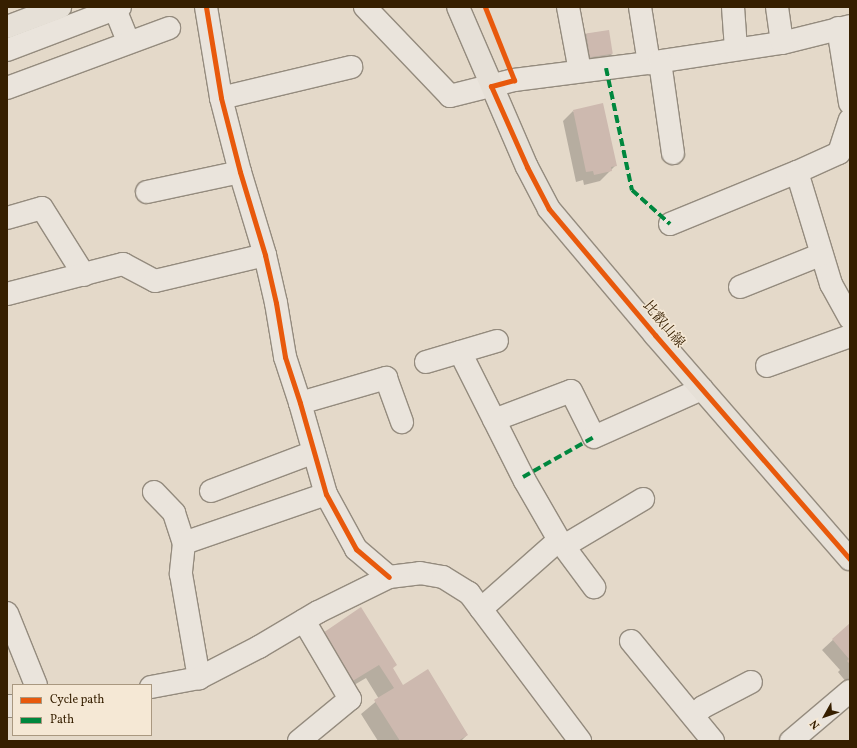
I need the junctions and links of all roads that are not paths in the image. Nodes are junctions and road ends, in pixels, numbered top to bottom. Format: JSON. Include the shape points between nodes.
{"nodes":[{"id":1,"x":60,"y":7,"type":"edge"},
{"id":2,"x":206,"y":7,"type":"edge"},
{"id":3,"x":365,"y":7,"type":"edge"},
{"id":4,"x":458,"y":7,"type":"edge"},
{"id":5,"x":568,"y":7,"type":"edge"},
{"id":6,"x":640,"y":7,"type":"edge"},
{"id":7,"x":733,"y":7,"type":"edge"},
{"id":8,"x":777,"y":7,"type":"edge"},
{"id":9,"x":118,"y":8,"type":"edge"},
{"id":10,"x":7,"y":27,"type":"edge"},
{"id":11,"x":844,"y":27,"type":"edge"},
{"id":12,"x":169,"y":28,"type":"dead end"},
{"id":13,"x":128,"y":42,"type":"junction"},
{"id":14,"x":782,"y":42,"type":"junction"},
{"id":15,"x":736,"y":49,"type":"junction"},
{"id":16,"x":7,"y":50,"type":"edge"},
{"id":17,"x":654,"y":62,"type":"junction"},
{"id":18,"x":351,"y":67,"type":"dead end"},
{"id":19,"x":580,"y":71,"type":"junction"},
{"id":20,"x":491,"y":86,"type":"junction"},
{"id":21,"x":7,"y":88,"type":"edge"},
{"id":22,"x":221,"y":98,"type":"junction"},
{"id":23,"x":850,"y":103,"type":"edge"},
{"id":24,"x":850,"y":120,"type":"edge"},
{"id":25,"x":673,"y":153,"type":"dead end"},
{"id":26,"x":240,"y":172,"type":"junction"},
{"id":27,"x":798,"y":172,"type":"junction"},
{"id":28,"x":147,"y":192,"type":"dead end"},
{"id":29,"x":7,"y":218,"type":"edge"},
{"id":30,"x":670,"y":224,"type":"dead end"},
{"id":31,"x":822,"y":254,"type":"junction"},
{"id":32,"x":265,"y":255,"type":"junction"},
{"id":33,"x":84,"y":274,"type":"junction"},
{"id":34,"x":740,"y":287,"type":"dead end"},
{"id":35,"x":7,"y":294,"type":"edge"},
{"id":36,"x":850,"y":318,"type":"edge"},
{"id":37,"x":850,"y":336,"type":"edge"},
{"id":38,"x":497,"y":341,"type":"dead end"},
{"id":39,"x":460,"y":352,"type":"junction"},
{"id":40,"x":426,"y":362,"type":"dead end"},
{"id":41,"x":767,"y":366,"type":"dead end"},
{"id":42,"x":702,"y":389,"type":"junction"},
{"id":43,"x":300,"y":403,"type":"junction"},
{"id":44,"x":494,"y":420,"type":"junction"},
{"id":45,"x":402,"y":422,"type":"dead end"},
{"id":46,"x":314,"y":452,"type":"junction"},
{"id":47,"x":211,"y":491,"type":"dead end"},
{"id":48,"x":154,"y":492,"type":"dead end"},
{"id":49,"x":326,"y":494,"type":"junction"},
{"id":50,"x":643,"y":499,"type":"dead end"},
{"id":51,"x":184,"y":543,"type":"junction"},
{"id":52,"x":561,"y":543,"type":"junction"},
{"id":53,"x":850,"y":559,"type":"edge"},
{"id":54,"x":388,"y":577,"type":"junction"},
{"id":55,"x":594,"y":587,"type":"dead end"},
{"id":56,"x":481,"y":609,"type":"junction"},
{"id":57,"x":7,"y":613,"type":"edge"},
{"id":58,"x":304,"y":621,"type":"junction"},
{"id":59,"x":631,"y":641,"type":"dead end"},
{"id":60,"x":199,"y":678,"type":"junction"},
{"id":61,"x":751,"y":682,"type":"dead end"},
{"id":62,"x":36,"y":684,"type":"edge"},
{"id":63,"x":152,"y":687,"type":"edge"},
{"id":64,"x":850,"y":691,"type":"edge"},
{"id":65,"x":693,"y":716,"type":"junction"},
{"id":66,"x":299,"y":741,"type":"edge"},
{"id":67,"x":580,"y":741,"type":"edge"},
{"id":68,"x":713,"y":741,"type":"edge"},
{"id":69,"x":791,"y":741,"type":"edge"}],
"edges":[{"from":1,"to":10,"type":"main road"},
{"from":2,"to":22,"type":"street"},
{"from":3,"to":20,"type":"street","via":[[450,96]]},
{"from":4,"to":20,"type":"main road","name":"比叡山線"},
{"from":5,"to":19,"type":"street"},
{"from":6,"to":17,"type":"street"},
{"from":7,"to":15,"type":"street"},
{"from":8,"to":14,"type":"street"},
{"from":9,"to":13,"type":"street"},
{"from":9,"to":16,"type":"street"},
{"from":11,"to":14,"type":"street"},
{"from":11,"to":23,"type":"street"},
{"from":12,"to":13,"type":"street"},
{"from":13,"to":21,"type":"street"},
{"from":14,"to":15,"type":"street"},
{"from":15,"to":17,"type":"street"},
{"from":17,"to":19,"type":"street"},
{"from":17,"to":25,"type":"street"},
{"from":18,"to":22,"type":"street"},
{"from":19,"to":20,"type":"street","via":[[514,80]]},
{"from":20,"to":42,"type":"main road","name":"比叡山線","via":[[549,209]]},
{"from":22,"to":26,"type":"street"},
{"from":24,"to":27,"type":"street","via":[[839,153]]},
{"from":26,"to":28,"type":"street"},
{"from":26,"to":32,"type":"street"},
{"from":27,"to":30,"type":"street"},
{"from":27,"to":31,"type":"street"},
{"from":29,"to":33,"type":"street","via":[[42,208]]},
{"from":31,"to":34,"type":"street"},
{"from":31,"to":36,"type":"street","via":[[831,284]]},
{"from":32,"to":33,"type":"street","via":[[155,282],[123,264]]},
{"from":32,"to":43,"type":"street","via":[[285,357]]},
{"from":33,"to":35,"type":"street"},
{"from":37,"to":41,"type":"street"},
{"from":38,"to":39,"type":"street"},
{"from":39,"to":40,"type":"street"},
{"from":39,"to":44,"type":"street"},
{"from":42,"to":44,"type":"street","via":[[594,437],[571,390]]},
{"from":42,"to":53,"type":"main road","name":"比叡山線"},
{"from":43,"to":45,"type":"street","via":[[386,378]]},
{"from":43,"to":46,"type":"street"},
{"from":44,"to":52,"type":"street"},
{"from":46,"to":47,"type":"street"},
{"from":46,"to":49,"type":"street"},
{"from":48,"to":51,"type":"street","via":[[174,513]]},
{"from":49,"to":51,"type":"street"},
{"from":49,"to":54,"type":"street","via":[[356,549]]},
{"from":50,"to":52,"type":"street"},
{"from":51,"to":60,"type":"street","via":[[181,574]]},
{"from":52,"to":55,"type":"street"},
{"from":52,"to":56,"type":"street"},
{"from":54,"to":56,"type":"street","via":[[420,573],[443,577],[469,593]]},
{"from":54,"to":58,"type":"street"},
{"from":56,"to":67,"type":"street"},
{"from":57,"to":62,"type":"street"},
{"from":58,"to":60,"type":"street"},
{"from":58,"to":66,"type":"street","via":[[350,699]]},
{"from":59,"to":65,"type":"street"},
{"from":60,"to":63,"type":"street"},
{"from":61,"to":65,"type":"street","via":[[704,707]]},
{"from":64,"to":69,"type":"street"},
{"from":65,"to":68,"type":"street"}]}
